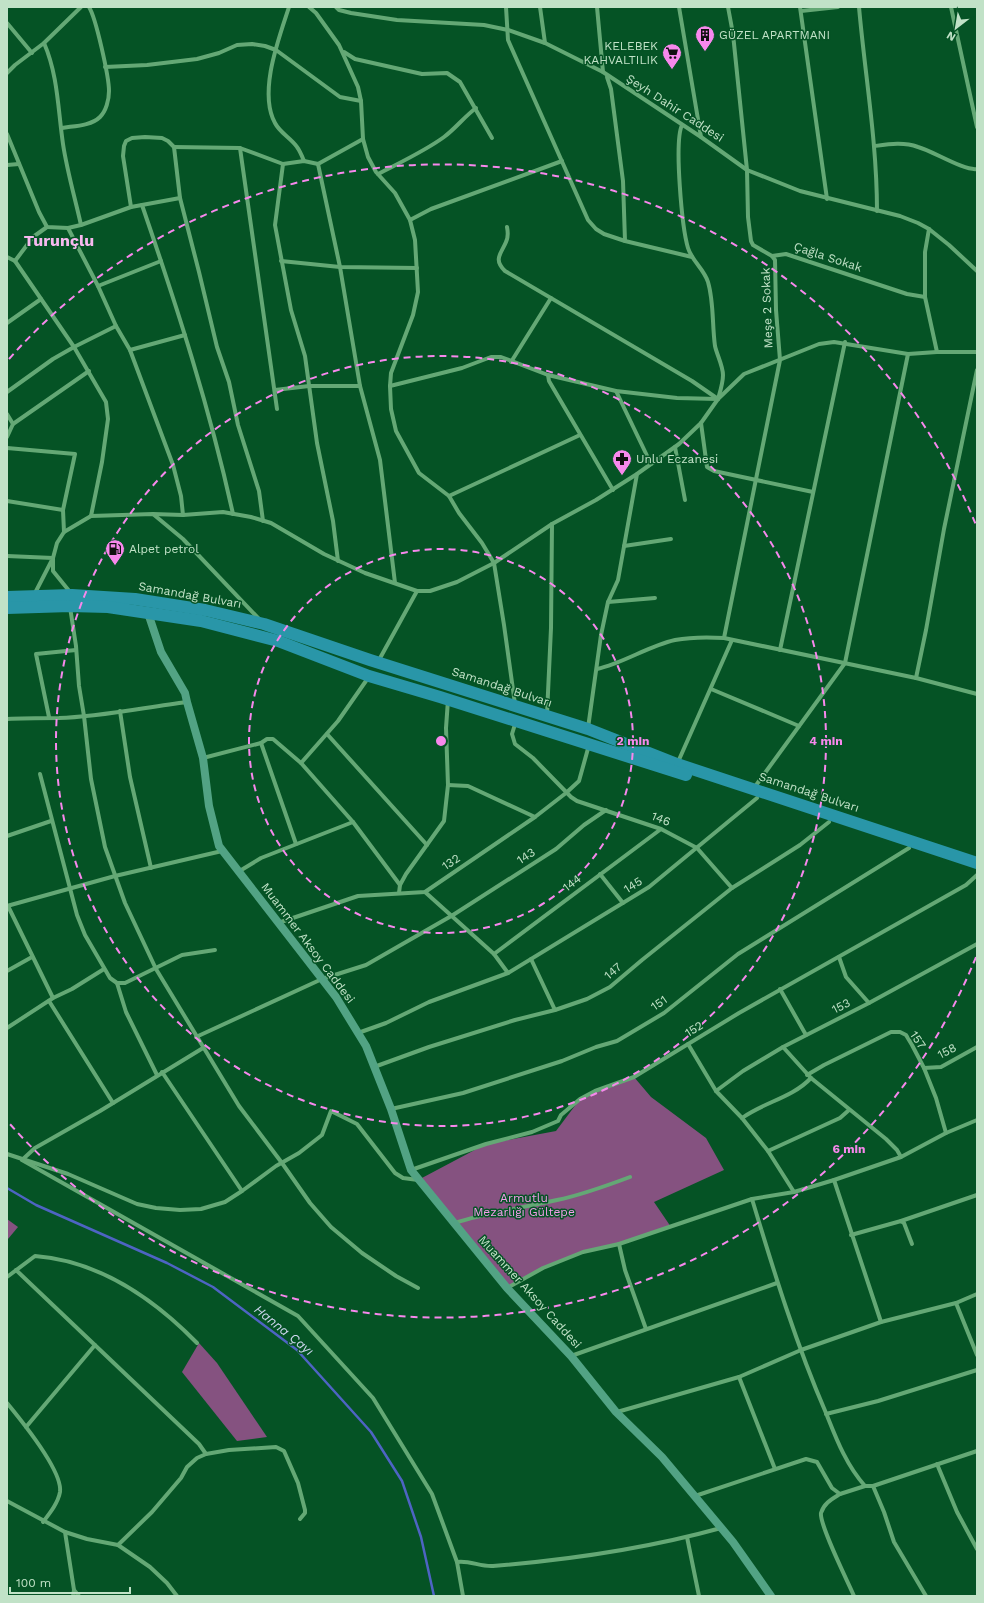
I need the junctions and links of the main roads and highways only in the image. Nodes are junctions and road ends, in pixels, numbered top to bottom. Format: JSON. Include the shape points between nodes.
{"nodes":[{"id":1,"x":7,"y":597,"type":"edge"},
{"id":2,"x":71,"y":601,"type":"junction"},
{"id":3,"x":7,"y":608,"type":"edge"},
{"id":4,"x":755,"y":793,"type":"junction"},
{"id":5,"x":977,"y":863,"type":"edge"},
{"id":6,"x":977,"y":869,"type":"edge"}],
"edges":[{"from":1,"to":2,"type":"highway","name":"Samandağ Bulvarı"},
{"from":2,"to":3,"type":"highway","name":"Samandağ Bulvarı"},
{"from":2,"to":4,"type":"highway","name":"Samandağ Bulvarı","via":[[202,620],[278,641],[369,676],[589,745]]},
{"from":2,"to":4,"type":"highway","name":"Samandağ Bulvarı","via":[[135,599],[205,610],[264,624],[588,729]]},
{"from":4,"to":5,"type":"highway","name":"Samandağ Bulvarı"},
{"from":4,"to":6,"type":"highway","name":"Samandağ Bulvarı","via":[[829,822]]}]}
